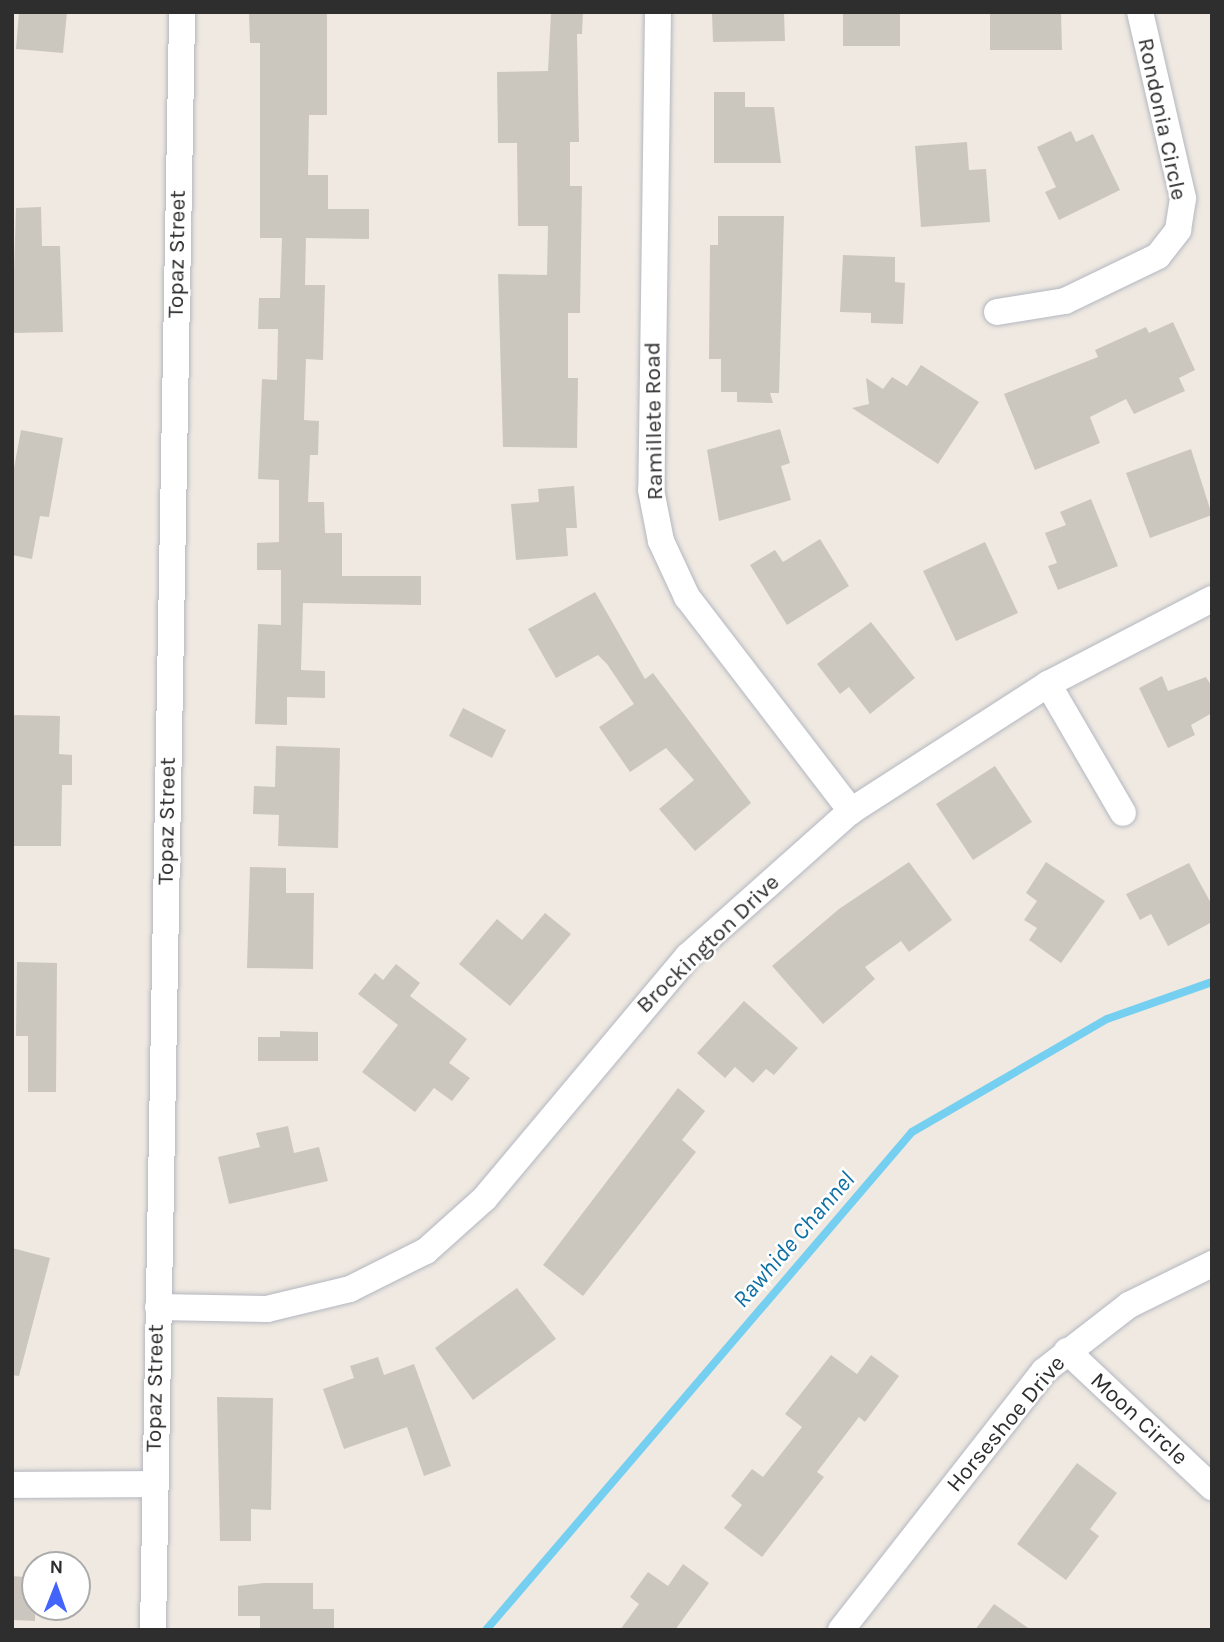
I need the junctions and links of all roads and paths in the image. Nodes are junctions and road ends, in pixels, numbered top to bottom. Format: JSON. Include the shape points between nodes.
{"nodes":[{"id":1,"x":182,"y":12,"type":"edge"},
{"id":2,"x":658,"y":12,"type":"edge"},
{"id":3,"x":1140,"y":12,"type":"edge"},
{"id":4,"x":997,"y":312,"type":"dead end"},
{"id":5,"x":1212,"y":599,"type":"edge"},
{"id":6,"x":1048,"y":684,"type":"junction"},
{"id":7,"x":851,"y":811,"type":"junction"},
{"id":8,"x":1123,"y":813,"type":"dead end"},
{"id":9,"x":1212,"y":1265,"type":"edge"},
{"id":10,"x":158,"y":1307,"type":"junction"},
{"id":11,"x":1067,"y":1351,"type":"junction"},
{"id":12,"x":153,"y":1484,"type":"junction"},
{"id":13,"x":12,"y":1486,"type":"edge"},
{"id":14,"x":1212,"y":1487,"type":"edge"},
{"id":15,"x":153,"y":1630,"type":"edge"},
{"id":16,"x":841,"y":1630,"type":"edge"}],
"edges":[{"from":1,"to":10,"type":"street","name":"Topaz Street"},
{"from":2,"to":7,"type":"street","name":"Ramillete Road","via":[[651,490],[661,541],[687,597]]},
{"from":3,"to":4,"type":"street","name":"Rondonia Circle","via":[[1183,198],[1178,230],[1158,256],[1065,301]]},
{"from":5,"to":6,"type":"street","name":"Brockington Drive"},
{"from":6,"to":7,"type":"street","name":"Brockington Drive"},
{"from":6,"to":8,"type":"street"},
{"from":7,"to":10,"type":"street","name":"Brockington Drive","via":[[688,956],[485,1198],[426,1251],[350,1289],[267,1309]]},
{"from":9,"to":11,"type":"street","name":"Horseshoe Drive","via":[[1129,1305]]},
{"from":10,"to":12,"type":"street","name":"Topaz Street"},
{"from":11,"to":14,"type":"street","name":"Moon Circle"},
{"from":11,"to":16,"type":"street","name":"Horseshoe Drive","via":[[1044,1370]]},
{"from":12,"to":13,"type":"street"},
{"from":12,"to":15,"type":"street","name":"Topaz Street"}]}
